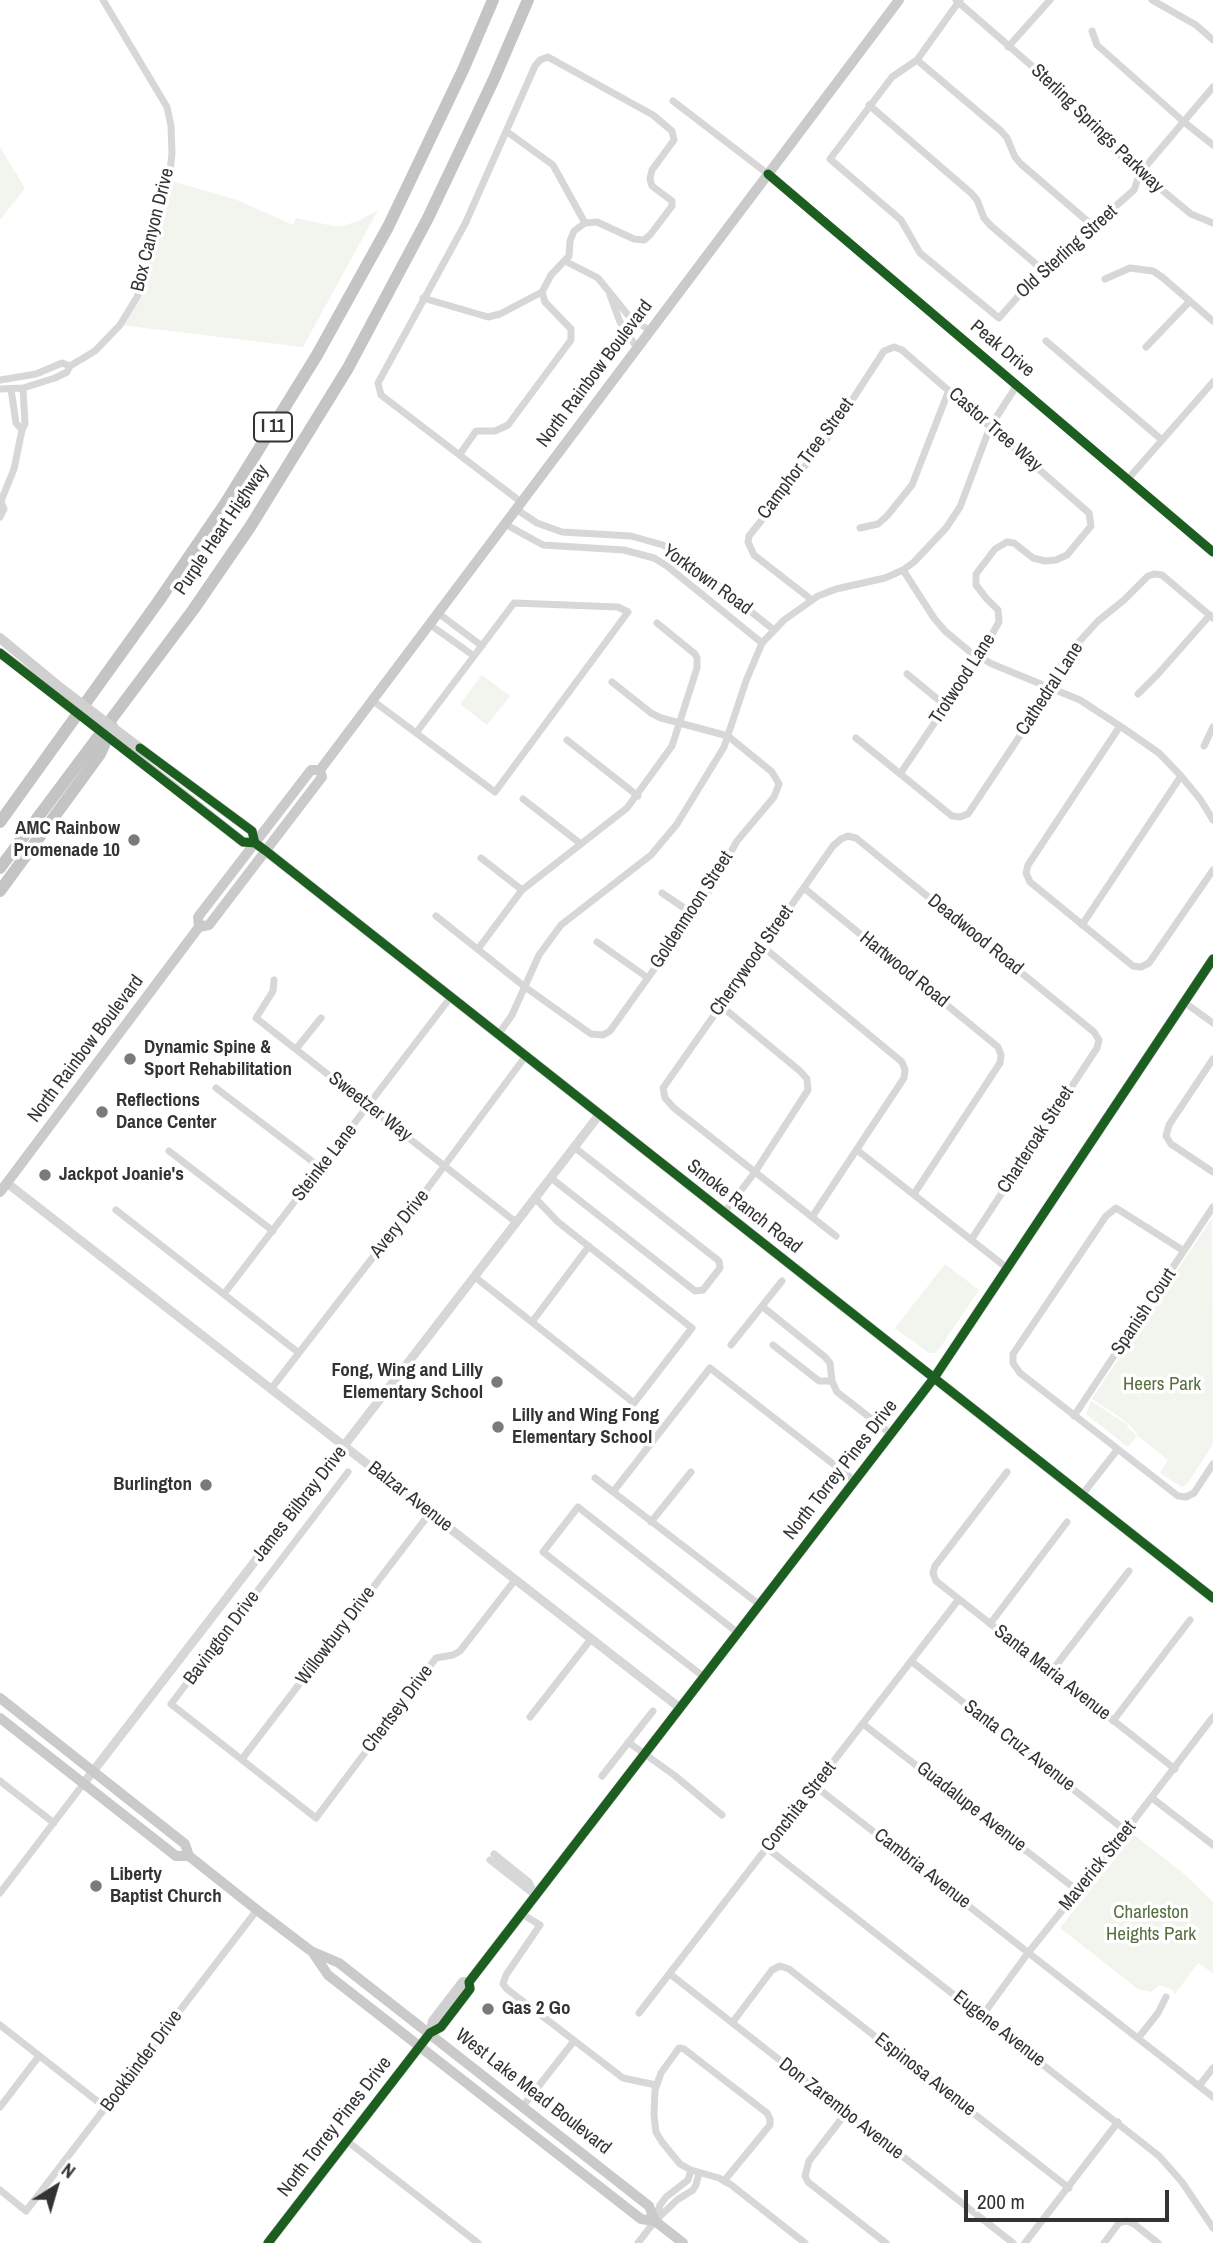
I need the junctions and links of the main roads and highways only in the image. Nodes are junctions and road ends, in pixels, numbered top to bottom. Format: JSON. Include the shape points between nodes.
{"nodes":[{"id":1,"x":493,"y":0,"type":"edge"},
{"id":2,"x":528,"y":0,"type":"edge"},
{"id":3,"x":898,"y":0,"type":"edge"},
{"id":4,"x":0,"y":638,"type":"edge"},
{"id":5,"x":0,"y":653,"type":"edge"},
{"id":6,"x":59,"y":693,"type":"junction"},
{"id":7,"x":121,"y":706,"type":"junction"},
{"id":8,"x":320,"y":769,"type":"junction"},
{"id":9,"x":0,"y":822,"type":"edge"},
{"id":10,"x":255,"y":843,"type":"junction"},
{"id":11,"x":266,"y":851,"type":"junction"},
{"id":12,"x":0,"y":868,"type":"edge"},
{"id":13,"x":0,"y":891,"type":"edge"},
{"id":14,"x":199,"y":928,"type":"junction"},
{"id":15,"x":1213,"y":959,"type":"edge"},
{"id":16,"x":3,"y":1188,"type":"edge"},
{"id":17,"x":934,"y":1378,"type":"junction"},
{"id":18,"x":1213,"y":1598,"type":"edge"},
{"id":19,"x":2,"y":1702,"type":"edge"},
{"id":20,"x":0,"y":1718,"type":"edge"},
{"id":21,"x":189,"y":1856,"type":"junction"},
{"id":22,"x":311,"y":1951,"type":"junction"},
{"id":23,"x":430,"y":2033,"type":"junction"},
{"id":24,"x":420,"y":2046,"type":"junction"},
{"id":25,"x":577,"y":2149,"type":"junction"},
{"id":26,"x":568,"y":2161,"type":"junction"},
{"id":27,"x":655,"y":2221,"type":"junction"},
{"id":28,"x":268,"y":2243,"type":"edge"},
{"id":29,"x":683,"y":2243,"type":"edge"}],
"edges":[{"from":1,"to":9,"type":"highway","name":"Purple Heart Highway","number":"I 11","via":[[388,227],[317,355],[218,515]]},
{"from":2,"to":7,"type":"highway","name":"Purple Heart Highway","number":"I 11","via":[[429,218],[348,368],[250,527]]},
{"from":3,"to":8,"type":"main road","name":"North Rainbow Boulevard"},
{"from":4,"to":6,"type":"main road","name":"Smoke Ranch Road"},
{"from":5,"to":6,"type":"main road","name":"Smoke Ranch Road"},
{"from":6,"to":10,"type":"main road","name":"Smoke Ranch Road","bridge":true,"via":[[126,744],[206,794],[252,831]]},
{"from":7,"to":12,"type":"highway","name":"Purple Heart Highway","number":"I 11"},
{"from":7,"to":13,"type":"highway","via":[[100,754]]},
{"from":8,"to":10,"type":"main road","name":"North Rainbow Boulevard","via":[[311,770]]},
{"from":8,"to":11,"type":"main road","name":"North Rainbow Boulevard","via":[[322,776]]},
{"from":10,"to":11,"type":"main road","name":"Smoke Ranch Road"},
{"from":10,"to":14,"type":"main road","name":"North Rainbow Boulevard","via":[[198,917]]},
{"from":11,"to":14,"type":"main road","name":"North Rainbow Boulevard","via":[[209,925]]},
{"from":11,"to":17,"type":"main road","name":"Smoke Ranch Road"},
{"from":14,"to":16,"type":"main road","name":"North Rainbow Boulevard"},
{"from":15,"to":17,"type":"main road","name":"North Torrey Pines Drive"},
{"from":17,"to":18,"type":"main road","name":"Smoke Ranch Road"},
{"from":17,"to":23,"type":"main road","name":"North Torrey Pines Drive","via":[[469,1982],[471,1989],[441,2027]]},
{"from":19,"to":21,"type":"main road","name":"West Lake Mead Boulevard","via":[[185,1844]]},
{"from":20,"to":21,"type":"main road","name":"West Lake Mead Boulevard","via":[[176,1856]]},
{"from":21,"to":22,"type":"main road","name":"West Lake Mead Boulevard"},
{"from":22,"to":23,"type":"main road","name":"West Lake Mead Boulevard","via":[[339,1963]]},
{"from":22,"to":24,"type":"main road","name":"West Lake Mead Boulevard","via":[[328,1975]]},
{"from":23,"to":24,"type":"main road","name":"North Torrey Pines Drive"},
{"from":23,"to":25,"type":"main road","name":"West Lake Mead Boulevard"},
{"from":24,"to":26,"type":"main road","name":"West Lake Mead Boulevard"},
{"from":24,"to":28,"type":"main road","name":"North Torrey Pines Drive"},
{"from":25,"to":26,"type":"main road"},
{"from":25,"to":27,"type":"main road","name":"West Lake Mead Boulevard","via":[[649,2206]]},
{"from":26,"to":27,"type":"main road","name":"West Lake Mead Boulevard","via":[[641,2219]]},
{"from":27,"to":29,"type":"main road","name":"West Lake Mead Boulevard"}]}
